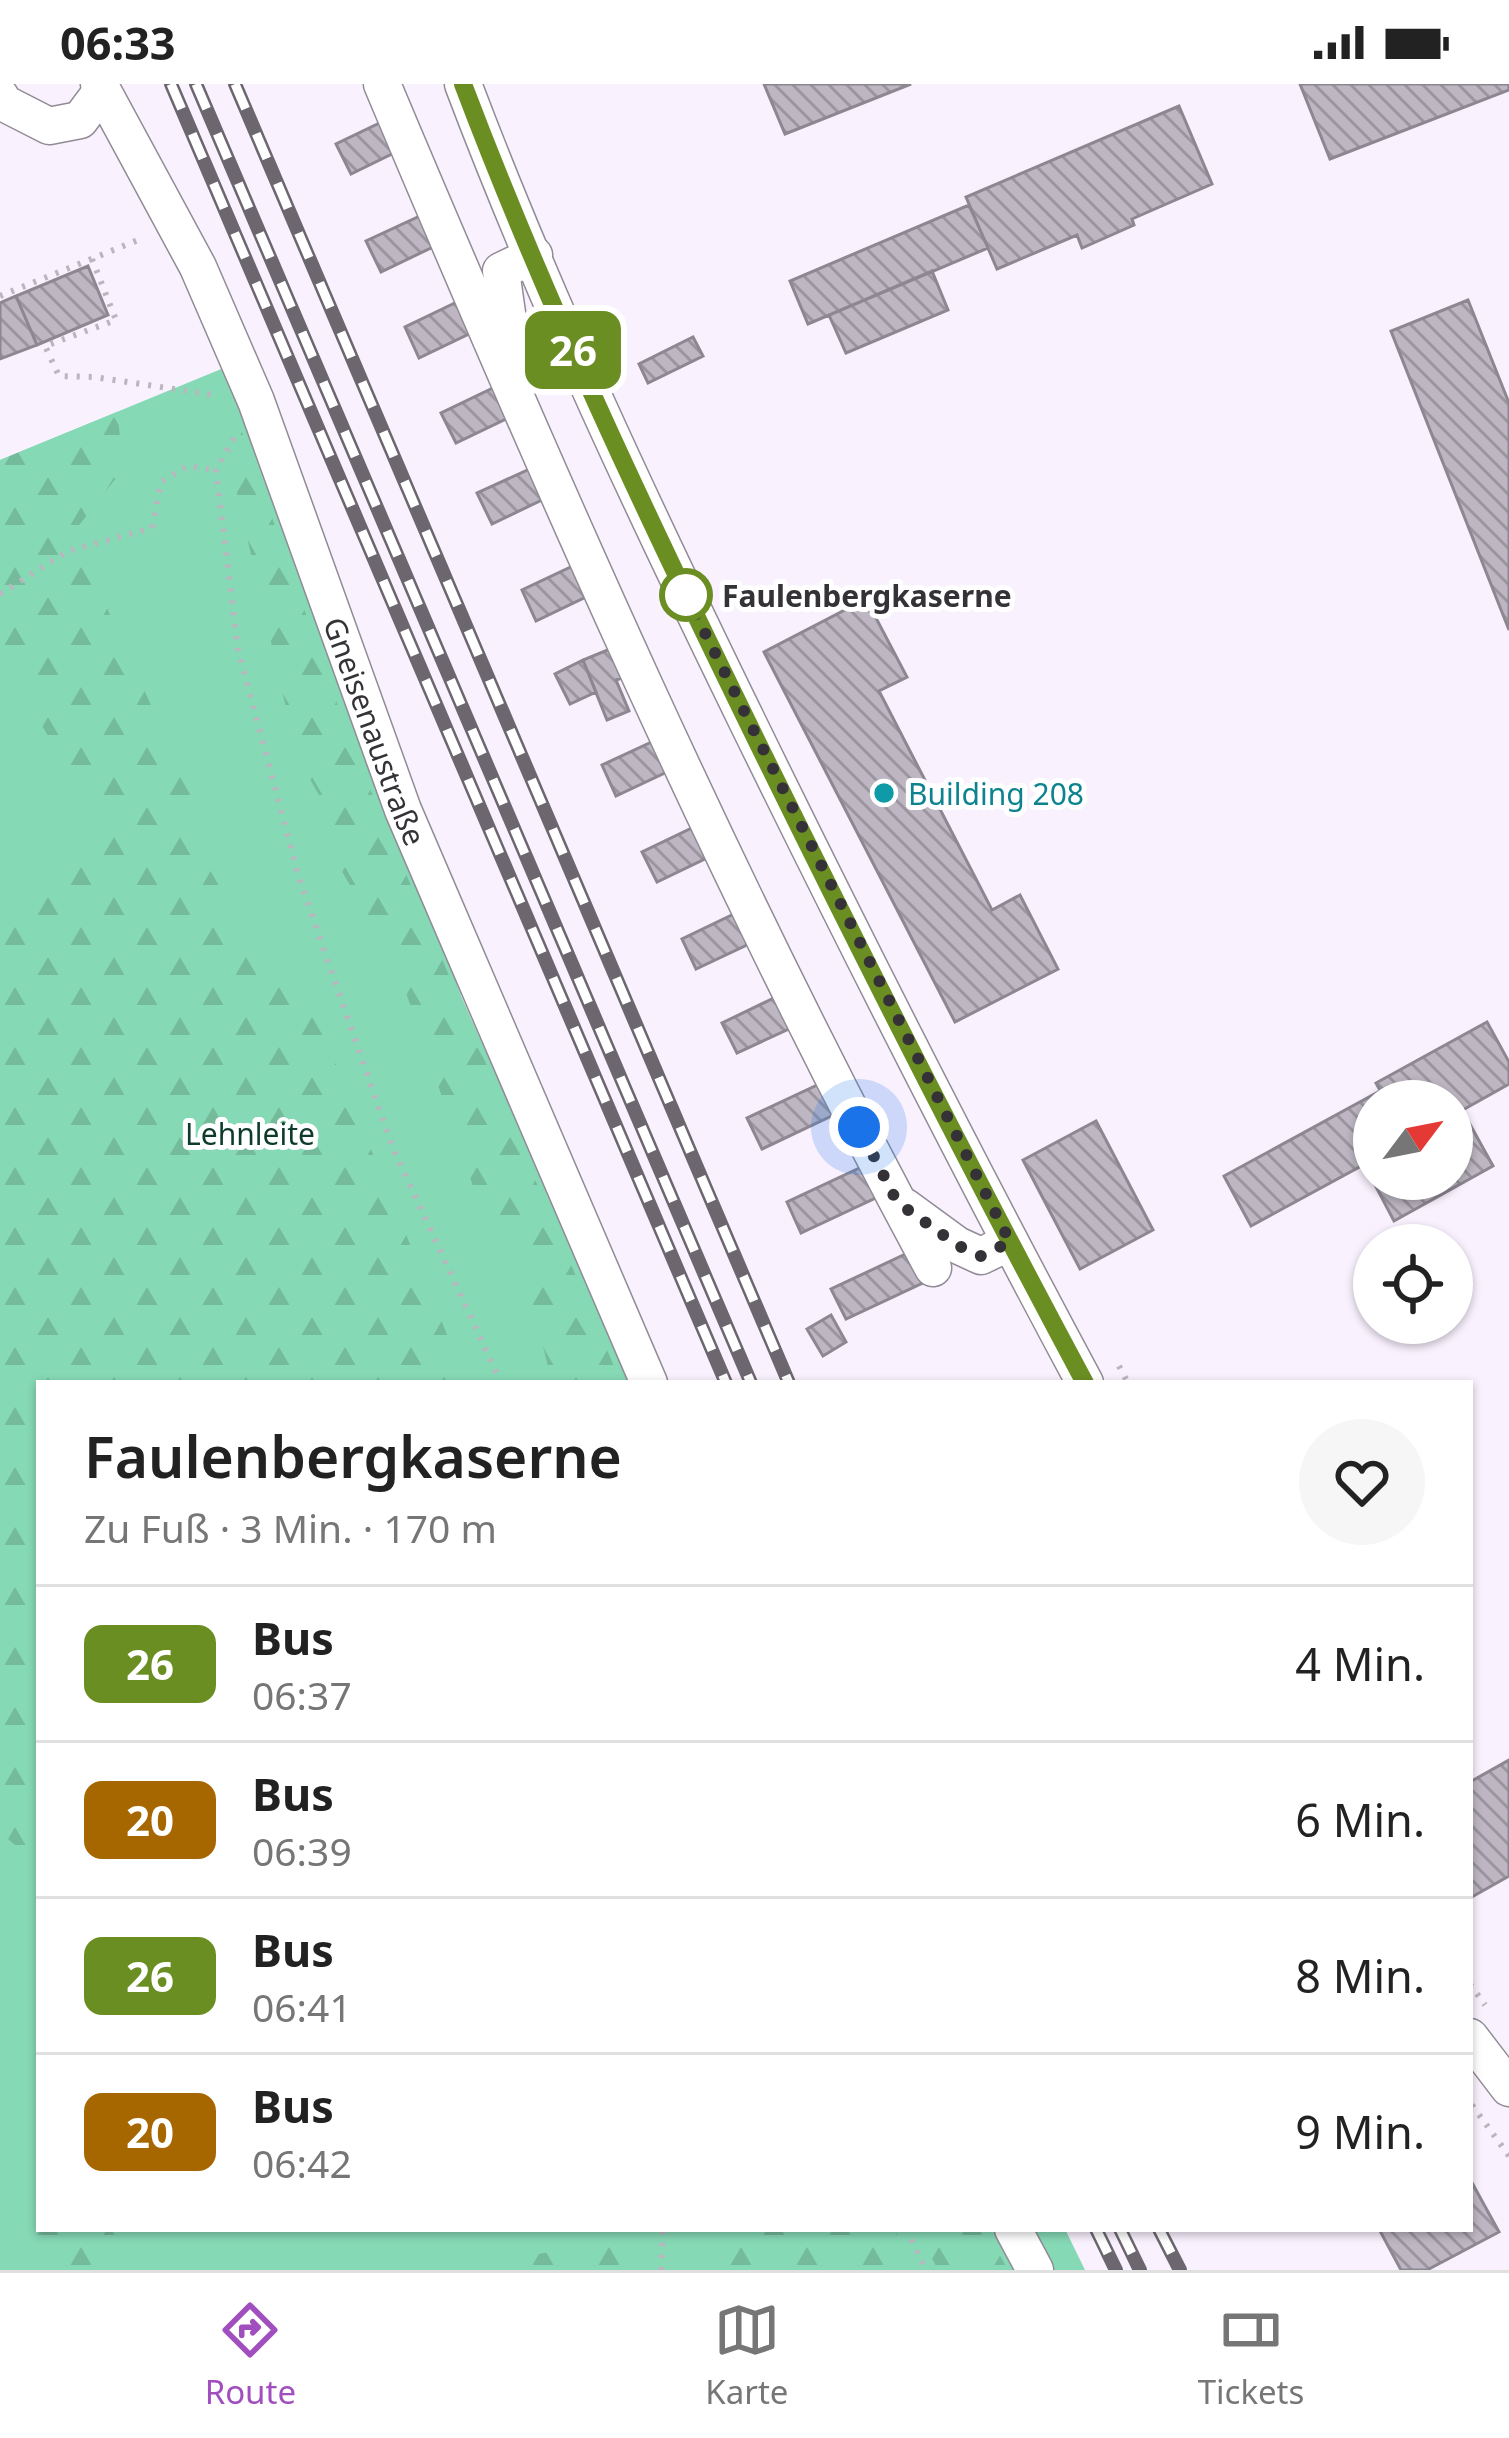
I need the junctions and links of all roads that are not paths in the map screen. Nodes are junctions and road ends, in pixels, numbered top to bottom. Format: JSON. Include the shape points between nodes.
{"nodes":[{"id":1,"x":382,"y":84,"type":"edge"},
{"id":2,"x":463,"y":84,"type":"edge"},
{"id":3,"x":100,"y":88,"type":"edge"},
{"id":4,"x":0,"y":96,"type":"edge"},
{"id":5,"x":534,"y":255,"type":"junction"},
{"id":6,"x":523,"y":419,"type":"junction"},
{"id":7,"x":897,"y":1202,"type":"junction"},
{"id":8,"x":1010,"y":1242,"type":"junction"},
{"id":9,"x":933,"y":1268,"type":"dead end"},
{"id":10,"x":649,"y":1380,"type":"edge"},
{"id":11,"x":1083,"y":1380,"type":"edge"},
{"id":12,"x":1473,"y":2041,"type":"edge"},
{"id":13,"x":1509,"y":2088,"type":"edge"},
{"id":14,"x":1015,"y":2232,"type":"edge"},
{"id":15,"x":1035,"y":2270,"type":"edge"}],
"edges":[{"from":1,"to":6,"type":"street"},
{"from":2,"to":5,"type":"street"},
{"from":3,"to":4,"type":"street","via":[[80,120],[49,127]]},
{"from":3,"to":10,"type":"street","name":"Gneisenaustraße","via":[[198,267],[256,401],[403,810]]},
{"from":5,"to":6,"type":"street","via":[[500,271]]},
{"from":5,"to":8,"type":"street","via":[[690,604]]},
{"from":6,"to":7,"type":"street","via":[[762,939]]},
{"from":7,"to":8,"type":"street","via":[[981,1256]]},
{"from":7,"to":9,"type":"street"},
{"from":8,"to":11,"type":"street"},
{"from":12,"to":13,"type":"street"},
{"from":14,"to":15,"type":"street"}]}
